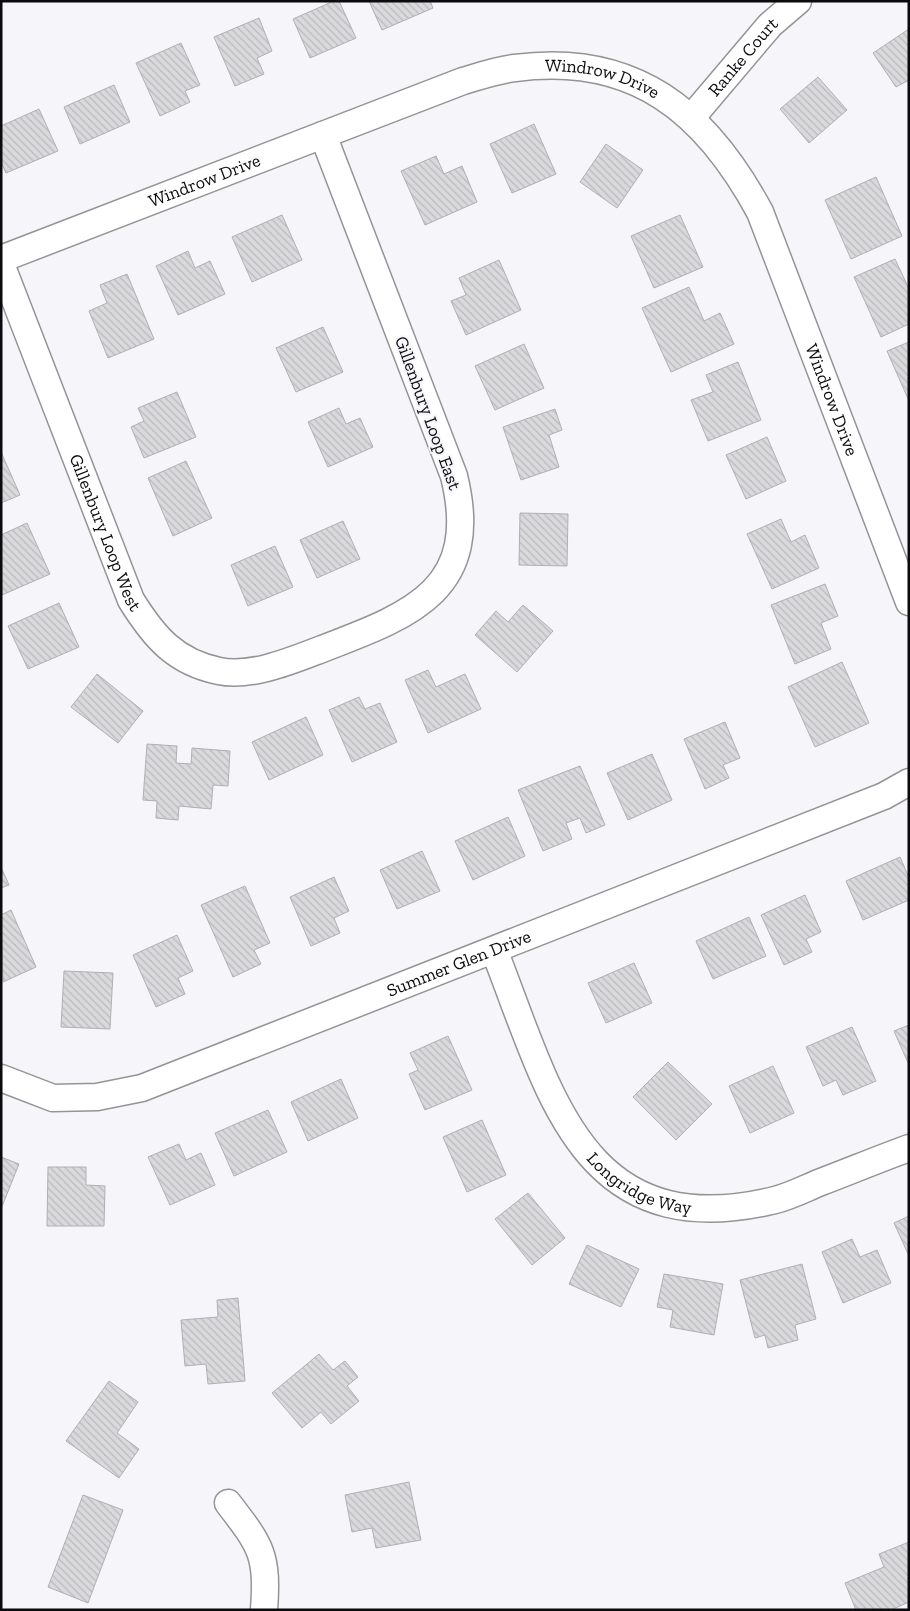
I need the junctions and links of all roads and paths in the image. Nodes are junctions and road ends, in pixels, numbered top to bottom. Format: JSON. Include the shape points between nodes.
{"nodes":[{"id":1,"x":798,"y":1,"type":"edge"},
{"id":2,"x":692,"y":117,"type":"junction"},
{"id":3,"x":323,"y":135,"type":"junction"},
{"id":4,"x":1,"y":259,"type":"edge"},
{"id":5,"x":1,"y":264,"type":"edge"},
{"id":6,"x":909,"y":602,"type":"edge"},
{"id":7,"x":313,"y":652,"type":"joint"},
{"id":8,"x":909,"y":782,"type":"edge"},
{"id":9,"x":494,"y":950,"type":"junction"},
{"id":10,"x":1,"y":1078,"type":"edge"},
{"id":11,"x":909,"y":1148,"type":"edge"},
{"id":12,"x":228,"y":1503,"type":"dead end"},
{"id":13,"x":264,"y":1610,"type":"edge"}],
"edges":[{"from":1,"to":2,"type":"street","name":"Ranke Court","via":[[770,25]]},
{"from":2,"to":3,"type":"street","name":"Windrow Drive","via":[[651,88],[622,75],[562,66],[514,68],[463,81]]},
{"from":2,"to":6,"type":"street","name":"Windrow Drive","via":[[735,168],[760,212]]},
{"from":3,"to":4,"type":"street","name":"Windrow Drive"},
{"from":3,"to":7,"type":"street","name":"Gillenbury Loop East","via":[[454,476],[461,512],[460,536],[450,568],[436,590],[414,609],[387,624]]},
{"from":5,"to":7,"type":"street","name":"Gillenbury Loop West","via":[[131,600],[146,624],[167,648],[221,672],[280,665]]},
{"from":8,"to":9,"type":"street","name":"Summer Glen Drive","via":[[884,796]]},
{"from":9,"to":10,"type":"street","name":"Summer Glen Drive","via":[[142,1088],[97,1097],[54,1098]]},
{"from":9,"to":11,"type":"street","name":"Longridge Way","via":[[553,1098],[574,1136],[605,1172],[642,1196],[688,1209],[729,1209],[777,1199]]},
{"from":12,"to":13,"type":"street","via":[[255,1538],[263,1556],[266,1582]]}]}
